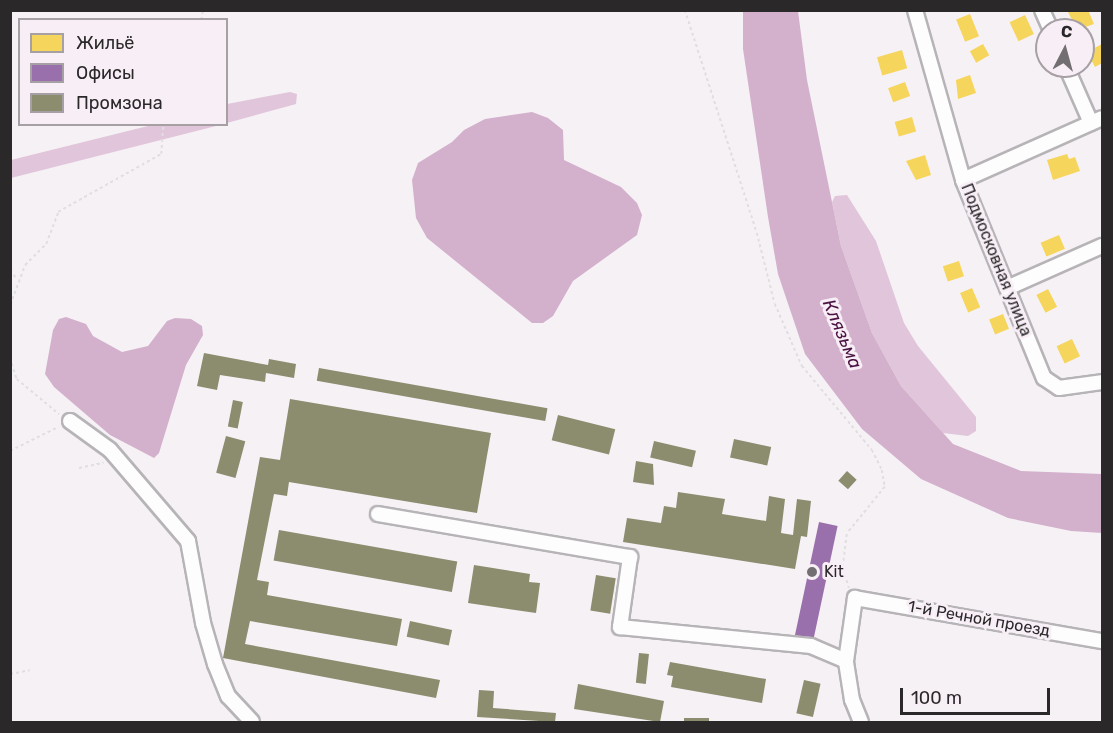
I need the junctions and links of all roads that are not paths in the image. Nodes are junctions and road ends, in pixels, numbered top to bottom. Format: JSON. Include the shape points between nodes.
{"nodes":[{"id":1,"x":915,"y":10,"type":"edge"},
{"id":2,"x":1073,"y":78,"type":"edge"},
{"id":3,"x":1097,"y":121,"type":"edge"},
{"id":4,"x":963,"y":180,"type":"junction"},
{"id":5,"x":1102,"y":246,"type":"edge"},
{"id":6,"x":1007,"y":288,"type":"junction"},
{"id":7,"x":1102,"y":381,"type":"edge"},
{"id":8,"x":70,"y":421,"type":"road end"},
{"id":9,"x":378,"y":514,"type":"dead end"},
{"id":10,"x":1102,"y":641,"type":"edge"},
{"id":11,"x":846,"y":661,"type":"junction"},
{"id":12,"x":252,"y":723,"type":"edge"},
{"id":13,"x":861,"y":723,"type":"edge"}],
"edges":[{"from":1,"to":4,"type":"street","name":"Подмосковная улица"},
{"from":2,"to":3,"type":"street"},
{"from":3,"to":4,"type":"street"},
{"from":4,"to":6,"type":"street","name":"Подмосковная улица"},
{"from":5,"to":6,"type":"street"},
{"from":6,"to":7,"type":"street","name":"Подмосковная улица","via":[[1050,385]]},
{"from":8,"to":12,"type":"street","via":[[110,450],[189,541],[203,623],[215,664],[228,696]]},
{"from":9,"to":11,"type":"street","via":[[630,557],[620,627],[811,646]]},
{"from":10,"to":11,"type":"street","name":"1-й Речной проезд","via":[[855,598]]},
{"from":11,"to":13,"type":"street","via":[[852,700]]}]}
